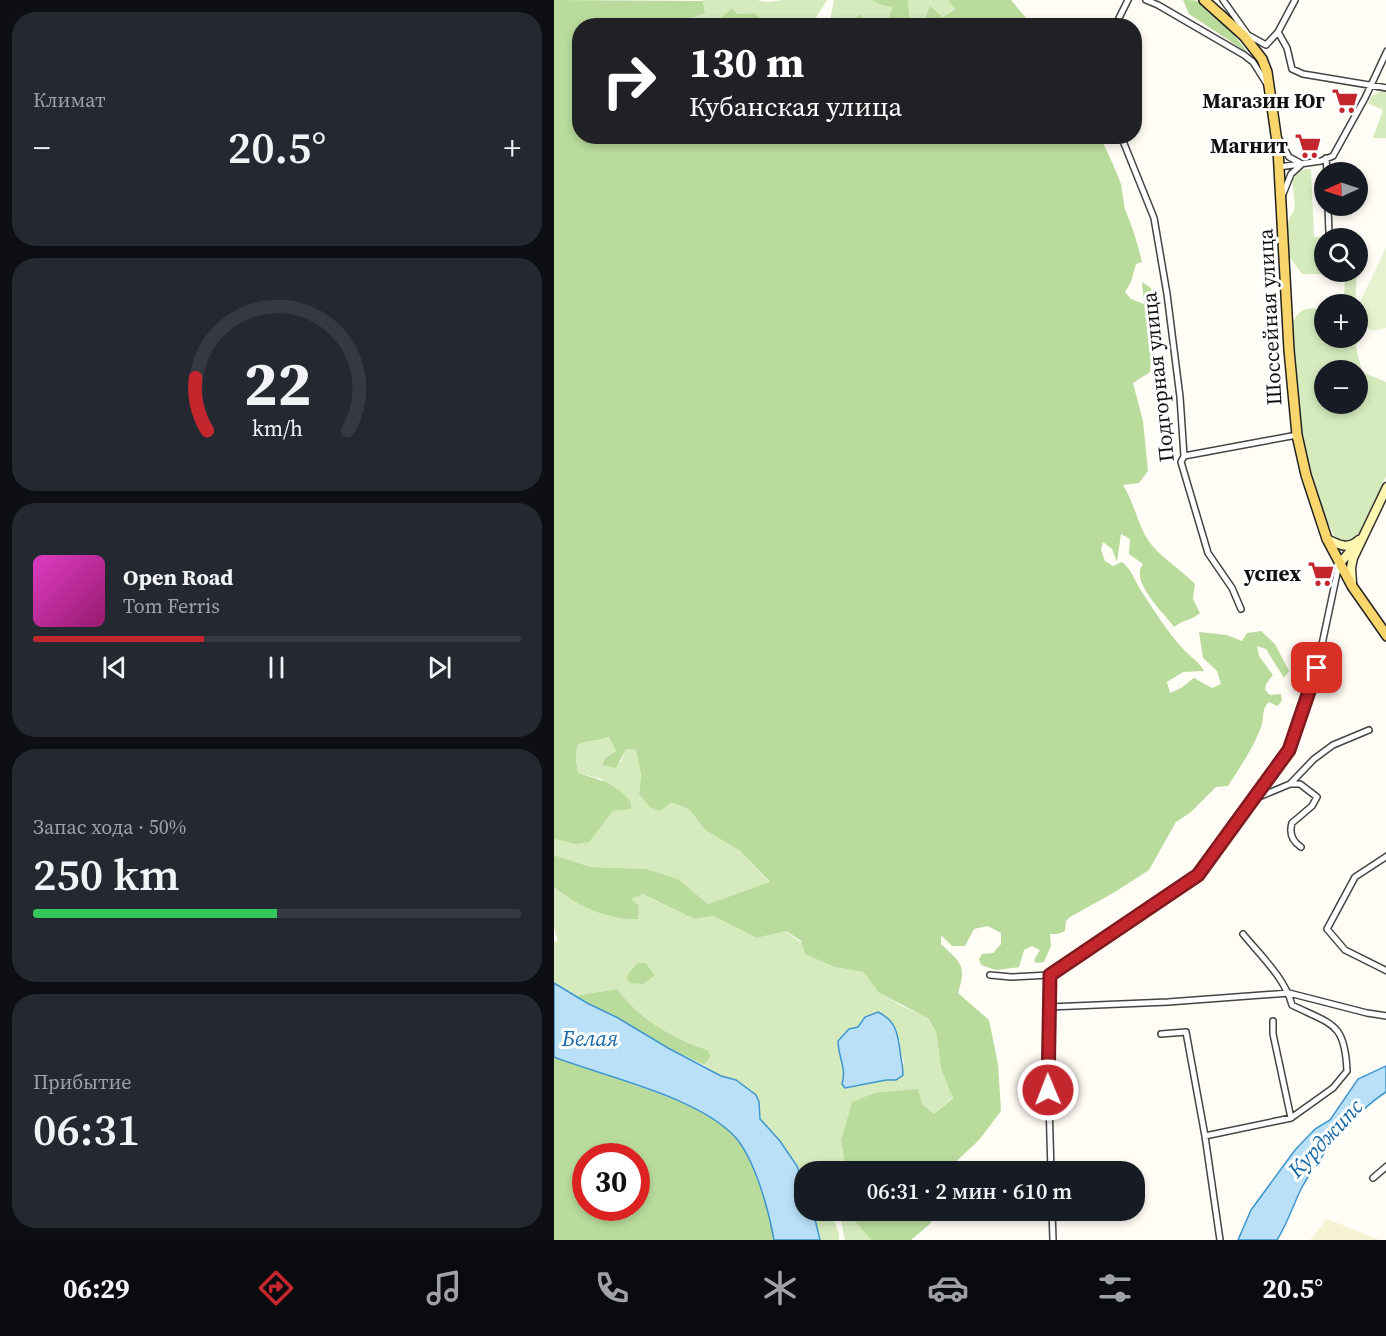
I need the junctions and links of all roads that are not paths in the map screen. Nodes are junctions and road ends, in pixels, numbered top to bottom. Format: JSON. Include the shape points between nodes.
{"nodes":[{"id":1,"x":1128,"y":0,"type":"edge"},
{"id":2,"x":1146,"y":0,"type":"edge"},
{"id":3,"x":1204,"y":0,"type":"edge"},
{"id":4,"x":1223,"y":0,"type":"edge"},
{"id":5,"x":1295,"y":0,"type":"edge"},
{"id":6,"x":1119,"y":18,"type":"edge"},
{"id":7,"x":1278,"y":32,"type":"junction"},
{"id":8,"x":1386,"y":51,"type":"edge"},
{"id":9,"x":1370,"y":86,"type":"junction"},
{"id":10,"x":1386,"y":88,"type":"edge"},
{"id":11,"x":1270,"y":90,"type":"junction"},
{"id":12,"x":1276,"y":129,"type":"junction"},
{"id":13,"x":1124,"y":144,"type":"edge"},
{"id":14,"x":1326,"y":158,"type":"junction"},
{"id":15,"x":1326,"y":162,"type":"edge"},
{"id":16,"x":1302,"y":164,"type":"junction"},
{"id":17,"x":1279,"y":167,"type":"junction"},
{"id":18,"x":1282,"y":201,"type":"junction"},
{"id":19,"x":1297,"y":435,"type":"junction"},
{"id":20,"x":1184,"y":456,"type":"junction"},
{"id":21,"x":1386,"y":487,"type":"edge"},
{"id":22,"x":1362,"y":538,"type":"junction"},
{"id":23,"x":1327,"y":539,"type":"junction"},
{"id":24,"x":1339,"y":564,"type":"junction"},
{"id":25,"x":1352,"y":586,"type":"junction"},
{"id":26,"x":1241,"y":609,"type":"dead end"},
{"id":27,"x":1386,"y":636,"type":"edge"},
{"id":28,"x":1369,"y":730,"type":"dead end"},
{"id":29,"x":1290,"y":784,"type":"junction"},
{"id":30,"x":1254,"y":799,"type":"junction"},
{"id":31,"x":1301,"y":847,"type":"dead end"},
{"id":32,"x":1386,"y":856,"type":"edge"},
{"id":33,"x":1243,"y":934,"type":"dead end"},
{"id":34,"x":1386,"y":971,"type":"edge"},
{"id":35,"x":990,"y":975,"type":"dead end"},
{"id":36,"x":1050,"y":975,"type":"junction"},
{"id":37,"x":1289,"y":993,"type":"junction"},
{"id":38,"x":1049,"y":1007,"type":"junction"},
{"id":39,"x":1386,"y":1016,"type":"edge"},
{"id":40,"x":1273,"y":1021,"type":"dead end"},
{"id":41,"x":1161,"y":1034,"type":"dead end"},
{"id":42,"x":1291,"y":1118,"type":"junction"},
{"id":43,"x":1205,"y":1136,"type":"junction"},
{"id":44,"x":1050,"y":1161,"type":"edge"},
{"id":45,"x":1386,"y":1166,"type":"edge"},
{"id":46,"x":1373,"y":1178,"type":"dead end"},
{"id":47,"x":1052,"y":1221,"type":"edge"},
{"id":48,"x":1053,"y":1240,"type":"edge"},
{"id":49,"x":1220,"y":1240,"type":"edge"}],
"edges":[{"from":1,"to":6,"type":"street"},
{"from":2,"to":11,"type":"street","via":[[1253,62]]},
{"from":3,"to":11,"type":"main road","name":"Шоссейная улица","via":[[1244,36],[1262,59]]},
{"from":4,"to":7,"type":"street","via":[[1248,35],[1266,45]]},
{"from":5,"to":7,"type":"street"},
{"from":7,"to":9,"type":"street","via":[[1292,69]]},
{"from":8,"to":9,"type":"street"},
{"from":9,"to":10,"type":"street"},
{"from":9,"to":14,"type":"street","via":[[1333,156]]},
{"from":11,"to":12,"type":"main road","name":"Шоссейная улица"},
{"from":12,"to":16,"type":"street","via":[[1289,157]]},
{"from":12,"to":17,"type":"main road","name":"Шоссейная улица"},
{"from":13,"to":20,"type":"street","name":"Подгорная улица","via":[[1154,218],[1180,397]]},
{"from":14,"to":15,"type":"street"},
{"from":14,"to":16,"type":"street"},
{"from":16,"to":17,"type":"street"},
{"from":16,"to":18,"type":"street","via":[[1287,181]]},
{"from":17,"to":18,"type":"main road","name":"Шоссейная улица"},
{"from":18,"to":19,"type":"main road","name":"Шоссейная улица"},
{"from":19,"to":20,"type":"street"},
{"from":19,"to":23,"type":"main road","name":"Шоссейная улица"},
{"from":20,"to":26,"type":"street","name":"Подгорная улица","via":[[1181,462],[1208,553]]},
{"from":21,"to":22,"type":"main road"},
{"from":22,"to":23,"type":"main road","via":[[1346,546]]},
{"from":22,"to":24,"type":"main road"},
{"from":22,"to":25,"type":"main road","via":[[1351,565]]},
{"from":23,"to":24,"type":"main road","name":"Шоссейная улица"},
{"from":24,"to":25,"type":"main road","name":"Шоссейная улица"},
{"from":24,"to":30,"type":"street","via":[[1317,668],[1289,750]]},
{"from":25,"to":27,"type":"main road","name":"Шоссейная улица"},
{"from":28,"to":29,"type":"street","via":[[1325,750]]},
{"from":29,"to":30,"type":"street"},
{"from":29,"to":31,"type":"street","via":[[1300,784],[1317,797],[1292,823],[1291,835]]},
{"from":30,"to":36,"type":"street","via":[[1198,875]]},
{"from":32,"to":34,"type":"street","via":[[1355,877],[1327,929],[1345,950]]},
{"from":33,"to":37,"type":"street"},
{"from":35,"to":36,"type":"street"},
{"from":36,"to":38,"type":"street"},
{"from":37,"to":38,"type":"street"},
{"from":37,"to":39,"type":"street"},
{"from":37,"to":42,"type":"street","via":[[1292,1005],[1332,1025],[1342,1035],[1347,1071],[1333,1088]]},
{"from":38,"to":44,"type":"street"},
{"from":40,"to":42,"type":"street"},
{"from":41,"to":43,"type":"street","via":[[1186,1032]]},
{"from":42,"to":43,"type":"street"},
{"from":43,"to":49,"type":"street"},
{"from":45,"to":46,"type":"street"},
{"from":47,"to":48,"type":"street"}]}
